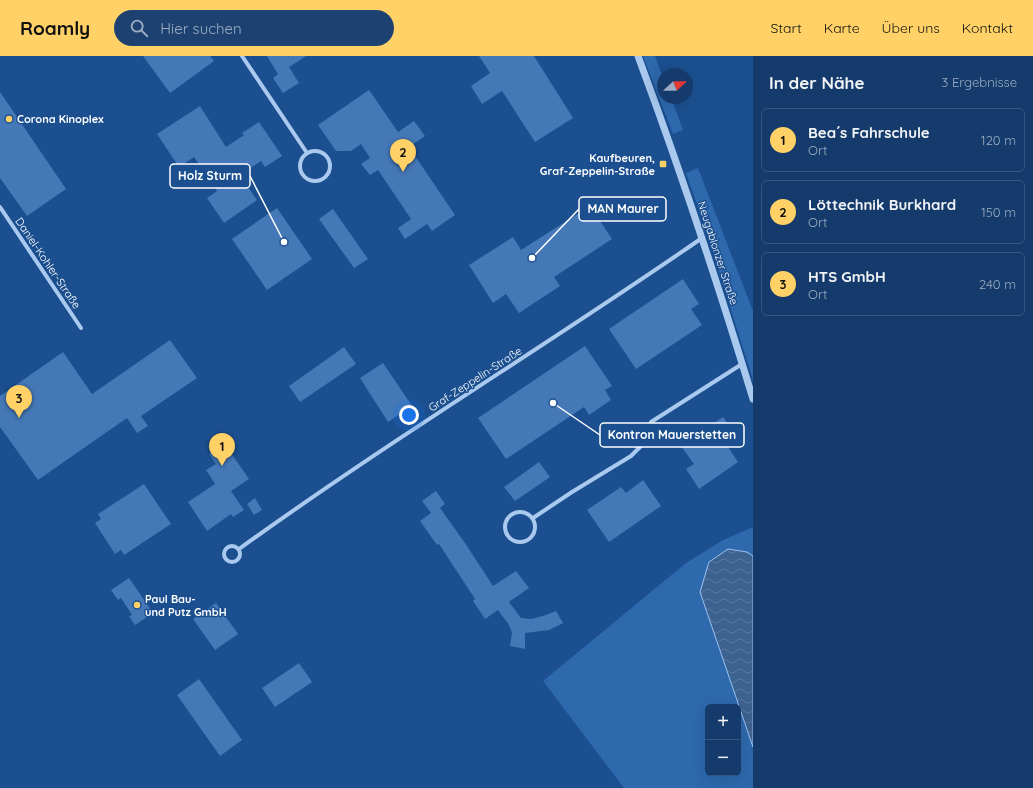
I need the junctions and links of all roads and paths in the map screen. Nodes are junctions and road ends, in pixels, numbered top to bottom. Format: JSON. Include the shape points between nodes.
{"nodes":[{"id":1,"x":242,"y":56,"type":"edge"},
{"id":2,"x":638,"y":56,"type":"edge"},
{"id":3,"x":307,"y":154,"type":"junction"},
{"id":4,"x":0,"y":207,"type":"edge"},
{"id":5,"x":702,"y":238,"type":"junction"},
{"id":6,"x":81,"y":328,"type":"dead end"},
{"id":7,"x":742,"y":364,"type":"junction"},
{"id":8,"x":753,"y":399,"type":"edge"},
{"id":9,"x":533,"y":518,"type":"junction"},
{"id":10,"x":239,"y":549,"type":"junction"}],
"edges":[{"from":1,"to":3,"type":"street"},
{"from":2,"to":5,"type":"street","name":"Neugablonzer Straße"},
{"from":3,"to":3,"type":"street","via":[[317,151],[326,155],[330,164],[326,178],[311,181],[303,175],[301,161]]},
{"from":4,"to":6,"type":"street","name":"Daniel-Kohler-Straße"},
{"from":5,"to":7,"type":"street","name":"Neugablonzer Straße"},
{"from":5,"to":10,"type":"street","name":"Graf-Zeppelin-Straße","via":[[300,505]]},
{"from":7,"to":8,"type":"street","name":"Neugablonzer Straße"},
{"from":7,"to":9,"type":"street","via":[[651,422],[649,435],[631,456]]},
{"from":9,"to":9,"type":"street","via":[[536,528],[532,537],[523,542],[509,537],[505,528],[511,515],[525,512]]},
{"from":10,"to":10,"type":"street","name":"Graf-Zeppelin-Straße","via":[[240,557],[235,562],[226,560],[224,551],[227,547],[233,545]]}]}
